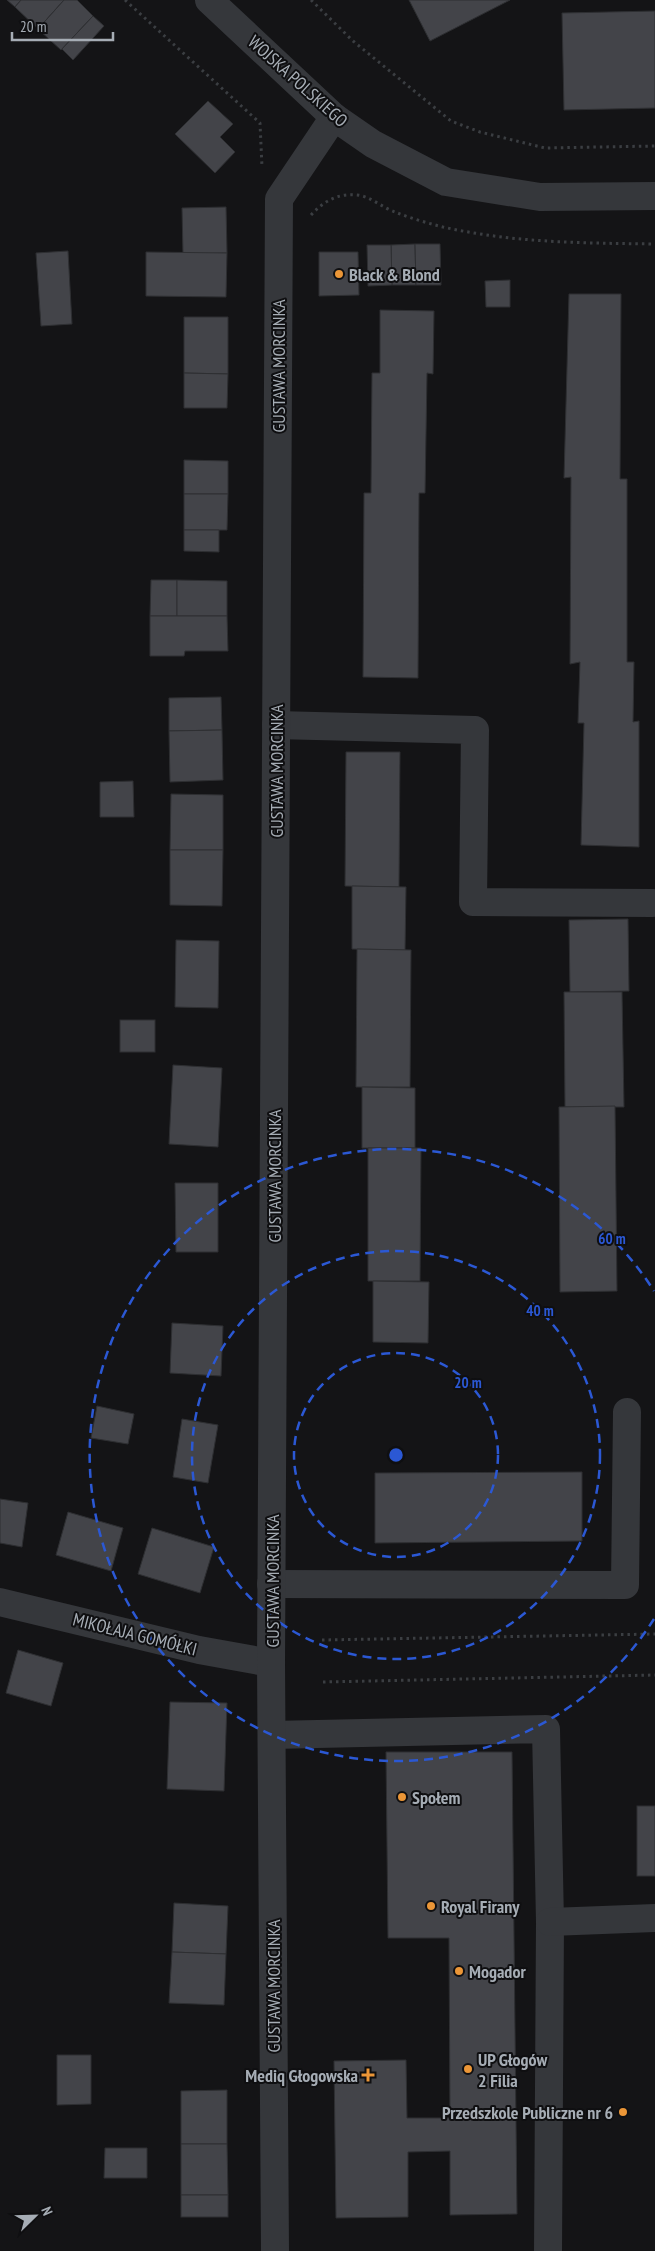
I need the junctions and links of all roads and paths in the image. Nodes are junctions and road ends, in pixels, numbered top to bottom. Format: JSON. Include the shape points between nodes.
{"nodes":[{"id":1,"x":209,"y":0,"type":"edge"},
{"id":2,"x":311,"y":0,"type":"edge"},
{"id":3,"x":334,"y":117,"type":"junction"},
{"id":4,"x":655,"y":146,"type":"edge"},
{"id":5,"x":655,"y":196,"type":"edge"},
{"id":6,"x":276,"y":725,"type":"junction"},
{"id":7,"x":653,"y":904,"type":"dead end"},
{"id":8,"x":627,"y":1412,"type":"dead end"},
{"id":9,"x":272,"y":1584,"type":"junction"},
{"id":10,"x":0,"y":1602,"type":"edge"},
{"id":11,"x":655,"y":1634,"type":"edge"},
{"id":12,"x":322,"y":1640,"type":"dead end"},
{"id":13,"x":271,"y":1663,"type":"junction"},
{"id":14,"x":655,"y":1675,"type":"edge"},
{"id":15,"x":322,"y":1682,"type":"dead end"},
{"id":16,"x":272,"y":1735,"type":"junction"},
{"id":17,"x":655,"y":1918,"type":"edge"},
{"id":18,"x":550,"y":1922,"type":"junction"},
{"id":19,"x":275,"y":2251,"type":"edge"},
{"id":20,"x":548,"y":2251,"type":"edge"}],
"edges":[{"from":1,"to":3,"type":"street","name":"WOJSKA POLSKIEGO"},
{"from":2,"to":4,"type":"path","via":[[353,41],[451,121],[480,132],[545,148]]},
{"from":3,"to":5,"type":"street","name":"WOJSKA POLSKIEGO","via":[[373,144],[446,182],[540,197]]},
{"from":3,"to":6,"type":"street","name":"GUSTAWA MORCINKA","via":[[279,199]]},
{"from":6,"to":7,"type":"street","via":[[475,730],[474,902]]},
{"from":6,"to":9,"type":"street","name":"GUSTAWA MORCINKA"},
{"from":8,"to":9,"type":"street","via":[[625,1584]]},
{"from":9,"to":13,"type":"street","name":"GUSTAWA MORCINKA"},
{"from":10,"to":13,"type":"street","name":"MIKOŁAJA GOMÓŁKI","via":[[199,1650]]},
{"from":11,"to":12,"type":"path"},
{"from":13,"to":16,"type":"street","name":"GUSTAWA MORCINKA"},
{"from":14,"to":15,"type":"path"},
{"from":16,"to":18,"type":"street","via":[[546,1729]]},
{"from":16,"to":19,"type":"street","name":"GUSTAWA MORCINKA"},
{"from":17,"to":18,"type":"street"},
{"from":18,"to":20,"type":"street"}]}
